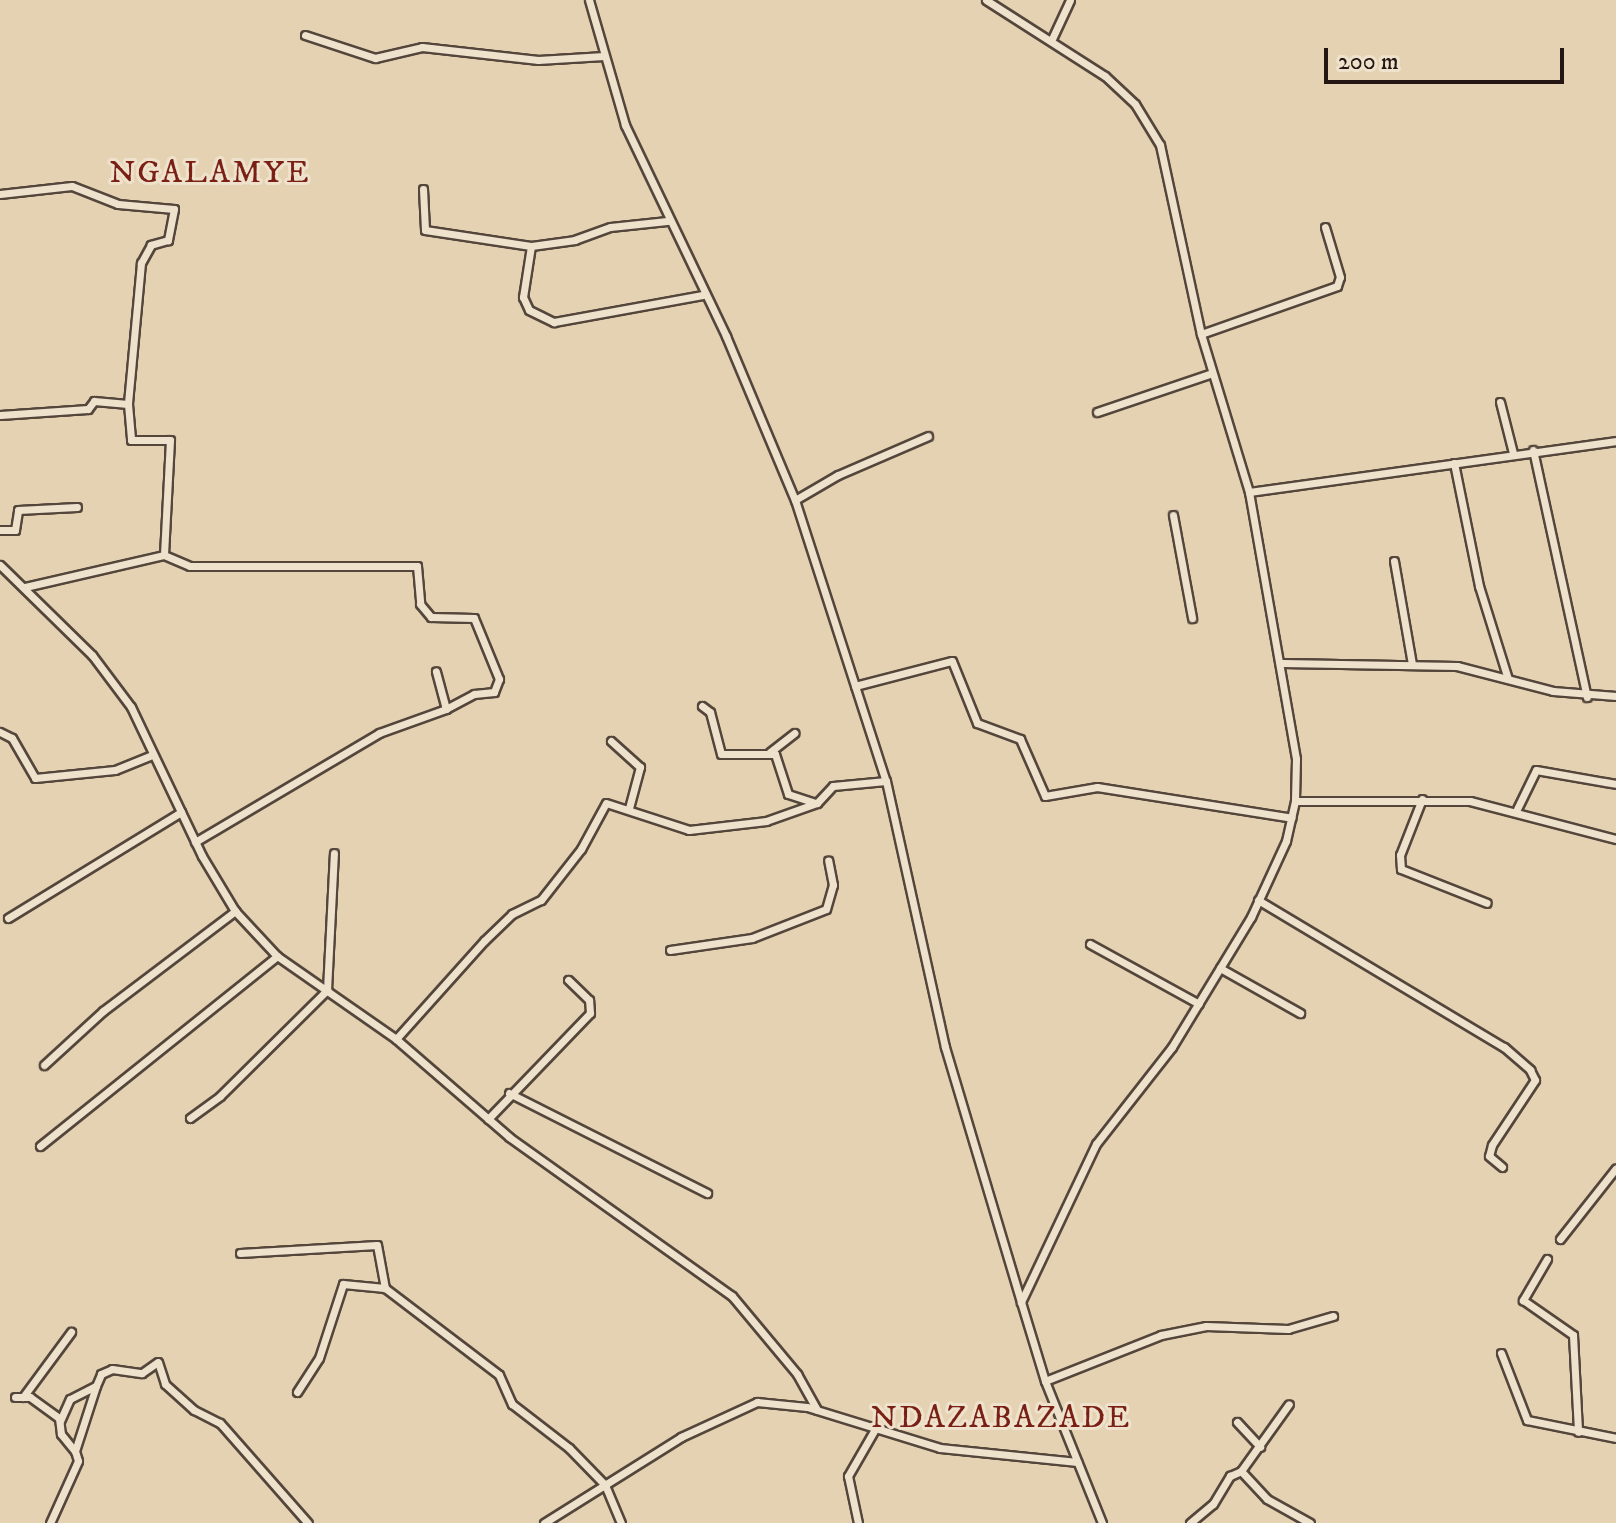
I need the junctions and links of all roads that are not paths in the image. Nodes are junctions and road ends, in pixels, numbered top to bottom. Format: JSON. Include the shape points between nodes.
{"nodes":[{"id":1,"x":589,"y":0,"type":"edge"},
{"id":2,"x":986,"y":0,"type":"edge"},
{"id":3,"x":1070,"y":0,"type":"edge"},
{"id":4,"x":305,"y":35,"type":"dead end"},
{"id":5,"x":1051,"y":41,"type":"junction"},
{"id":6,"x":604,"y":56,"type":"junction"},
{"id":7,"x":423,"y":189,"type":"dead end"},
{"id":8,"x":0,"y":194,"type":"edge"},
{"id":9,"x":667,"y":221,"type":"junction"},
{"id":10,"x":1325,"y":227,"type":"dead end"},
{"id":11,"x":531,"y":246,"type":"junction"},
{"id":12,"x":703,"y":295,"type":"junction"},
{"id":13,"x":1201,"y":334,"type":"junction"},
{"id":14,"x":1212,"y":373,"type":"junction"},
{"id":15,"x":1500,"y":402,"type":"dead end"},
{"id":16,"x":128,"y":404,"type":"junction"},
{"id":17,"x":1097,"y":412,"type":"dead end"},
{"id":18,"x":0,"y":415,"type":"edge"},
{"id":19,"x":928,"y":436,"type":"dead end"},
{"id":20,"x":1616,"y":441,"type":"edge"},
{"id":21,"x":1533,"y":450,"type":"junction"},
{"id":22,"x":1513,"y":453,"type":"junction"},
{"id":23,"x":1454,"y":463,"type":"junction"},
{"id":24,"x":1249,"y":492,"type":"junction"},
{"id":25,"x":795,"y":500,"type":"junction"},
{"id":26,"x":77,"y":507,"type":"dead end"},
{"id":27,"x":1173,"y":515,"type":"dead end"},
{"id":28,"x":0,"y":530,"type":"edge"},
{"id":29,"x":164,"y":555,"type":"junction"},
{"id":30,"x":1394,"y":561,"type":"dead end"},
{"id":31,"x":0,"y":565,"type":"edge"},
{"id":32,"x":25,"y":587,"type":"junction"},
{"id":33,"x":1192,"y":618,"type":"dead end"},
{"id":34,"x":1282,"y":663,"type":"junction"},
{"id":35,"x":1412,"y":664,"type":"junction"},
{"id":36,"x":436,"y":671,"type":"dead end"},
{"id":37,"x":1508,"y":679,"type":"junction"},
{"id":38,"x":855,"y":686,"type":"junction"},
{"id":39,"x":1616,"y":696,"type":"edge"},
{"id":40,"x":1587,"y":697,"type":"junction"},
{"id":41,"x":702,"y":706,"type":"dead end"},
{"id":42,"x":446,"y":709,"type":"junction"},
{"id":43,"x":0,"y":732,"type":"edge"},
{"id":44,"x":794,"y":733,"type":"dead end"},
{"id":45,"x":611,"y":741,"type":"dead end"},
{"id":46,"x":770,"y":752,"type":"junction"},
{"id":47,"x":152,"y":755,"type":"junction"},
{"id":48,"x":886,"y":781,"type":"junction"},
{"id":49,"x":1616,"y":784,"type":"edge"},
{"id":50,"x":788,"y":794,"type":"junction"},
{"id":51,"x":1422,"y":799,"type":"junction"},
{"id":52,"x":1295,"y":801,"type":"junction"},
{"id":53,"x":817,"y":803,"type":"junction"},
{"id":54,"x":629,"y":808,"type":"junction"},
{"id":55,"x":1517,"y":809,"type":"junction"},
{"id":56,"x":181,"y":812,"type":"junction"},
{"id":57,"x":788,"y":815,"type":"junction"},
{"id":58,"x":1292,"y":818,"type":"junction"},
{"id":59,"x":1616,"y":839,"type":"edge"},
{"id":60,"x":195,"y":842,"type":"junction"},
{"id":61,"x":334,"y":853,"type":"dead end"},
{"id":62,"x":828,"y":860,"type":"dead end"},
{"id":63,"x":1258,"y":900,"type":"junction"},
{"id":64,"x":1487,"y":903,"type":"dead end"},
{"id":65,"x":235,"y":911,"type":"junction"},
{"id":66,"x":8,"y":918,"type":"dead end"},
{"id":67,"x":1090,"y":944,"type":"dead end"},
{"id":68,"x":670,"y":950,"type":"dead end"},
{"id":69,"x":277,"y":956,"type":"junction"},
{"id":70,"x":1220,"y":968,"type":"junction"},
{"id":71,"x":568,"y":980,"type":"dead end"},
{"id":72,"x":327,"y":990,"type":"junction"},
{"id":73,"x":1199,"y":1004,"type":"junction"},
{"id":74,"x":1300,"y":1013,"type":"dead end"},
{"id":75,"x":396,"y":1039,"type":"junction"},
{"id":76,"x":44,"y":1065,"type":"dead end"},
{"id":77,"x":509,"y":1093,"type":"junction"},
{"id":78,"x":190,"y":1118,"type":"dead end"},
{"id":79,"x":488,"y":1119,"type":"junction"},
{"id":80,"x":40,"y":1146,"type":"dead end"},
{"id":81,"x":1502,"y":1167,"type":"dead end"},
{"id":82,"x":1616,"y":1168,"type":"edge"},
{"id":83,"x":707,"y":1193,"type":"dead end"},
{"id":84,"x":1560,"y":1239,"type":"dead end"},
{"id":85,"x":240,"y":1253,"type":"dead end"},
{"id":86,"x":1547,"y":1259,"type":"dead end"},
{"id":87,"x":385,"y":1288,"type":"junction"},
{"id":88,"x":1021,"y":1302,"type":"junction"},
{"id":89,"x":1333,"y":1316,"type":"dead end"},
{"id":90,"x":71,"y":1332,"type":"dead end"},
{"id":91,"x":1501,"y":1353,"type":"dead end"},
{"id":92,"x":1045,"y":1381,"type":"junction"},
{"id":93,"x":96,"y":1386,"type":"junction"},
{"id":94,"x":297,"y":1392,"type":"dead end"},
{"id":95,"x":1289,"y":1404,"type":"dead end"},
{"id":96,"x":817,"y":1410,"type":"junction"},
{"id":97,"x":60,"y":1421,"type":"junction"},
{"id":98,"x":1237,"y":1422,"type":"dead end"},
{"id":99,"x":875,"y":1429,"type":"junction"},
{"id":100,"x":1578,"y":1432,"type":"junction"},
{"id":101,"x":1616,"y":1438,"type":"edge"},
{"id":102,"x":1260,"y":1447,"type":"junction"},
{"id":103,"x":75,"y":1451,"type":"junction"},
{"id":104,"x":1077,"y":1462,"type":"junction"},
{"id":105,"x":1241,"y":1471,"type":"junction"},
{"id":106,"x":605,"y":1485,"type":"junction"},
{"id":107,"x":50,"y":1523,"type":"edge"},
{"id":108,"x":308,"y":1523,"type":"edge"},
{"id":109,"x":544,"y":1523,"type":"edge"},
{"id":110,"x":621,"y":1523,"type":"edge"},
{"id":111,"x":858,"y":1523,"type":"edge"},
{"id":112,"x":1102,"y":1523,"type":"edge"},
{"id":113,"x":1190,"y":1523,"type":"edge"},
{"id":114,"x":1310,"y":1523,"type":"edge"}],
"edges":[{"from":1,"to":6,"type":"street"},
{"from":2,"to":5,"type":"street"},
{"from":3,"to":5,"type":"street"},
{"from":4,"to":6,"type":"street","via":[[375,58],[422,47],[538,60]]},
{"from":5,"to":13,"type":"street","via":[[1105,76],[1148,122],[1160,145]]},
{"from":6,"to":9,"type":"street","via":[[625,125]]},
{"from":7,"to":11,"type":"street","via":[[425,230]]},
{"from":8,"to":16,"type":"street","via":[[72,186],[118,204],[174,209],[168,240],[151,245],[141,263]]},
{"from":9,"to":11,"type":"street","via":[[610,227],[575,240]]},
{"from":9,"to":12,"type":"street"},
{"from":10,"to":13,"type":"street","via":[[1340,277],[1337,286]]},
{"from":11,"to":12,"type":"street","via":[[523,297],[538,318],[554,322]]},
{"from":12,"to":25,"type":"street"},
{"from":13,"to":14,"type":"street"},
{"from":14,"to":17,"type":"street"},
{"from":14,"to":24,"type":"street"},
{"from":15,"to":22,"type":"street"},
{"from":16,"to":18,"type":"street","via":[[94,401],[88,409]]},
{"from":16,"to":29,"type":"street","via":[[131,440],[170,440]]},
{"from":19,"to":25,"type":"street"},
{"from":20,"to":21,"type":"street"},
{"from":21,"to":22,"type":"street"},
{"from":21,"to":40,"type":"street"},
{"from":22,"to":23,"type":"street"},
{"from":23,"to":24,"type":"street"},
{"from":23,"to":37,"type":"street","via":[[1479,586]]},
{"from":24,"to":34,"type":"street"},
{"from":25,"to":38,"type":"street"},
{"from":26,"to":28,"type":"street","via":[[18,510],[15,530]]},
{"from":27,"to":33,"type":"street"},
{"from":29,"to":32,"type":"street"},
{"from":29,"to":42,"type":"street","via":[[190,566],[417,566],[420,604],[431,617],[474,618],[499,679],[494,692],[462,698]]},
{"from":30,"to":35,"type":"street"},
{"from":31,"to":32,"type":"street"},
{"from":32,"to":47,"type":"street","via":[[92,655],[131,707]]},
{"from":34,"to":35,"type":"street"},
{"from":34,"to":52,"type":"street","via":[[1296,759]]},
{"from":35,"to":37,"type":"street","via":[[1457,666]]},
{"from":36,"to":42,"type":"street"},
{"from":37,"to":40,"type":"street"},
{"from":38,"to":48,"type":"street"},
{"from":38,"to":58,"type":"street","via":[[952,661],[977,723],[1020,739],[1045,796],[1097,787]]},
{"from":39,"to":40,"type":"street"},
{"from":41,"to":46,"type":"street","via":[[710,712],[721,754]]},
{"from":42,"to":60,"type":"street","via":[[379,733]]},
{"from":43,"to":47,"type":"street","via":[[12,738],[35,778],[115,770]]},
{"from":44,"to":46,"type":"street"},
{"from":45,"to":54,"type":"street","via":[[640,767]]},
{"from":46,"to":50,"type":"street","via":[[779,762]]},
{"from":47,"to":56,"type":"street"},
{"from":48,"to":53,"type":"street","via":[[833,786]]},
{"from":48,"to":88,"type":"street","via":[[945,1047]]},
{"from":49,"to":55,"type":"street","via":[[1536,770]]},
{"from":50,"to":53,"type":"street"},
{"from":50,"to":57,"type":"street"},
{"from":51,"to":52,"type":"street"},
{"from":51,"to":55,"type":"street"},
{"from":51,"to":64,"type":"street","via":[[1400,855],[1401,869]]},
{"from":52,"to":58,"type":"street"},
{"from":53,"to":57,"type":"street"},
{"from":54,"to":57,"type":"street","via":[[668,827],[689,830]]},
{"from":54,"to":75,"type":"street","via":[[606,803],[581,849],[541,900],[512,914]]},
{"from":55,"to":59,"type":"street"},
{"from":56,"to":60,"type":"street"},
{"from":56,"to":66,"type":"street"},
{"from":58,"to":63,"type":"street"},
{"from":60,"to":65,"type":"street"},
{"from":61,"to":72,"type":"street"},
{"from":62,"to":68,"type":"street","via":[[833,885],[826,909],[752,938]]},
{"from":63,"to":70,"type":"street"},
{"from":63,"to":81,"type":"street","via":[[1504,1047],[1530,1070],[1535,1080],[1492,1145],[1489,1156]]},
{"from":65,"to":69,"type":"street"},
{"from":65,"to":76,"type":"street","via":[[103,1011]]},
{"from":67,"to":73,"type":"street"},
{"from":69,"to":72,"type":"street"},
{"from":69,"to":80,"type":"street"},
{"from":70,"to":73,"type":"street"},
{"from":70,"to":74,"type":"street"},
{"from":71,"to":77,"type":"street","via":[[589,1000],[590,1013]]},
{"from":72,"to":75,"type":"street"},
{"from":72,"to":78,"type":"street","via":[[220,1096]]},
{"from":73,"to":88,"type":"street","via":[[1096,1144]]},
{"from":75,"to":79,"type":"street"},
{"from":77,"to":79,"type":"street"},
{"from":77,"to":83,"type":"street"},
{"from":79,"to":96,"type":"street","via":[[732,1296],[797,1374]]},
{"from":82,"to":84,"type":"street"},
{"from":85,"to":87,"type":"street","via":[[377,1245]]},
{"from":86,"to":100,"type":"street","via":[[1523,1300],[1573,1335]]},
{"from":87,"to":94,"type":"street","via":[[343,1284],[319,1358]]},
{"from":87,"to":106,"type":"street","via":[[499,1375],[512,1404],[569,1448]]},
{"from":88,"to":92,"type":"street"},
{"from":89,"to":92,"type":"street","via":[[1288,1329],[1206,1326],[1161,1335]]},
{"from":90,"to":97,"type":"street","via":[[19,1397]]},
{"from":91,"to":100,"type":"street","via":[[1527,1420]]},
{"from":92,"to":104,"type":"street"},
{"from":93,"to":97,"type":"street","via":[[70,1399]]},
{"from":93,"to":103,"type":"street"},
{"from":93,"to":108,"type":"street","via":[[101,1374],[112,1369],[142,1373],[158,1362],[165,1384],[194,1410],[220,1423]]},
{"from":95,"to":102,"type":"street"},
{"from":96,"to":99,"type":"street"},
{"from":96,"to":106,"type":"street","via":[[778,1400],[729,1411]]},
{"from":97,"to":103,"type":"street","via":[[61,1434]]},
{"from":98,"to":102,"type":"street"},
{"from":99,"to":104,"type":"street","via":[[971,1453]]},
{"from":99,"to":111,"type":"street","via":[[848,1476]]},
{"from":100,"to":101,"type":"street"},
{"from":102,"to":105,"type":"street"},
{"from":103,"to":107,"type":"street","via":[[78,1461]]},
{"from":104,"to":112,"type":"street"},
{"from":105,"to":113,"type":"street","via":[[1230,1476],[1213,1504]]},
{"from":105,"to":114,"type":"street","via":[[1267,1499]]},
{"from":106,"to":109,"type":"street"},
{"from":106,"to":110,"type":"street"}]}
